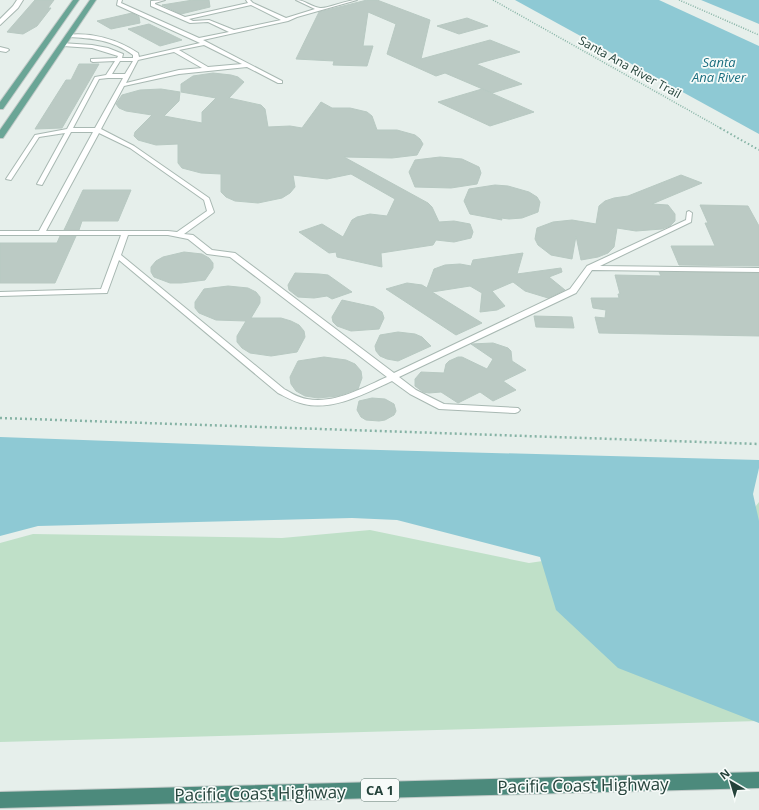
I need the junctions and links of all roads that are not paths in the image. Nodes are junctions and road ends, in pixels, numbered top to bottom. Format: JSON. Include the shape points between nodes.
{"nodes":[{"id":1,"x":20,"y":0,"type":"edge"},
{"id":2,"x":76,"y":0,"type":"edge"},
{"id":3,"x":93,"y":0,"type":"edge"},
{"id":4,"x":120,"y":0,"type":"edge"},
{"id":5,"x":163,"y":0,"type":"edge"},
{"id":6,"x":298,"y":0,"type":"edge"},
{"id":7,"x":356,"y":0,"type":"edge"},
{"id":8,"x":250,"y":2,"type":"edge"},
{"id":9,"x":319,"y":10,"type":"junction"},
{"id":10,"x":170,"y":13,"type":"junction"},
{"id":11,"x":163,"y":14,"type":"dead end"},
{"id":12,"x":156,"y":16,"type":"dead end"},
{"id":13,"x":149,"y":18,"type":"junction"},
{"id":14,"x":184,"y":19,"type":"junction"},
{"id":15,"x":286,"y":20,"type":"junction"},
{"id":16,"x":0,"y":23,"type":"edge"},
{"id":17,"x":234,"y":32,"type":"junction"},
{"id":18,"x":48,"y":40,"type":"junction"},
{"id":19,"x":66,"y":40,"type":"junction"},
{"id":20,"x":199,"y":40,"type":"junction"},
{"id":21,"x":205,"y":43,"type":"junction"},
{"id":22,"x":175,"y":50,"type":"junction"},
{"id":23,"x":119,"y":59,"type":"junction"},
{"id":24,"x":136,"y":59,"type":"junction"},
{"id":25,"x":92,"y":60,"type":"dead end"},
{"id":26,"x":249,"y":65,"type":"junction"},
{"id":27,"x":207,"y":69,"type":"junction"},
{"id":28,"x":108,"y":76,"type":"junction"},
{"id":29,"x":128,"y":76,"type":"junction"},
{"id":30,"x":280,"y":82,"type":"dead end"},
{"id":31,"x":123,"y":85,"type":"junction"},
{"id":32,"x":0,"y":107,"type":"edge"},
{"id":33,"x":70,"y":130,"type":"junction"},
{"id":34,"x":98,"y":130,"type":"junction"},
{"id":35,"x":0,"y":136,"type":"edge"},
{"id":36,"x":9,"y":179,"type":"dead end"},
{"id":37,"x":40,"y":184,"type":"dead end"},
{"id":38,"x":689,"y":213,"type":"dead end"},
{"id":39,"x":42,"y":232,"type":"junction"},
{"id":40,"x":0,"y":233,"type":"edge"},
{"id":41,"x":125,"y":233,"type":"junction"},
{"id":42,"x":178,"y":235,"type":"junction"},
{"id":43,"x":117,"y":255,"type":"junction"},
{"id":44,"x":590,"y":268,"type":"junction"},
{"id":45,"x":759,"y":270,"type":"edge"},
{"id":46,"x":0,"y":294,"type":"edge"},
{"id":47,"x":393,"y":377,"type":"junction"},
{"id":48,"x":515,"y":410,"type":"dead end"},
{"id":49,"x":759,"y":780,"type":"edge"},
{"id":50,"x":0,"y":800,"type":"edge"}],
"edges":[{"from":1,"to":16,"type":"street"},
{"from":2,"to":18,"type":"main road"},
{"from":3,"to":19,"type":"main road"},
{"from":4,"to":13,"type":"lane","via":[[119,4]]},
{"from":5,"to":10,"type":"lane","via":[[154,2],[153,5]]},
{"from":6,"to":9,"type":"lane"},
{"from":7,"to":9,"type":"lane"},
{"from":8,"to":14,"type":"lane"},
{"from":8,"to":15,"type":"lane"},
{"from":9,"to":15,"type":"lane"},
{"from":10,"to":11,"type":"lane"},
{"from":10,"to":14,"type":"lane"},
{"from":12,"to":13,"type":"lane"},
{"from":13,"to":20,"type":"lane"},
{"from":14,"to":17,"type":"lane","via":[[192,22],[209,21]]},
{"from":15,"to":17,"type":"lane"},
{"from":17,"to":20,"type":"lane"},
{"from":18,"to":19,"type":"main road"},
{"from":18,"to":32,"type":"main road"},
{"from":19,"to":23,"type":"lane","via":[[104,47],[121,55]]},
{"from":19,"to":24,"type":"lane","via":[[108,39],[125,46],[136,54]]},
{"from":19,"to":35,"type":"main road"},
{"from":20,"to":21,"type":"lane"},
{"from":21,"to":22,"type":"lane"},
{"from":21,"to":26,"type":"lane"},
{"from":22,"to":24,"type":"lane"},
{"from":22,"to":27,"type":"lane"},
{"from":23,"to":24,"type":"lane"},
{"from":23,"to":25,"type":"lane"},
{"from":23,"to":28,"type":"lane"},
{"from":24,"to":29,"type":"lane"},
{"from":26,"to":27,"type":"lane"},
{"from":26,"to":30,"type":"lane"},
{"from":27,"to":31,"type":"lane","via":[[179,72]]},
{"from":28,"to":29,"type":"lane"},
{"from":28,"to":33,"type":"lane","via":[[97,78]]},
{"from":29,"to":31,"type":"lane"},
{"from":31,"to":34,"type":"lane"},
{"from":33,"to":34,"type":"lane"},
{"from":33,"to":36,"type":"lane","via":[[37,136]]},
{"from":33,"to":37,"type":"lane"},
{"from":34,"to":39,"type":"lane"},
{"from":34,"to":42,"type":"lane","via":[[132,147],[207,199],[211,212]]},
{"from":38,"to":44,"type":"lane","via":[[689,221]]},
{"from":39,"to":40,"type":"lane"},
{"from":39,"to":41,"type":"lane"},
{"from":41,"to":42,"type":"lane"},
{"from":41,"to":43,"type":"lane"},
{"from":42,"to":47,"type":"lane","via":[[190,237],[210,252],[232,255]]},
{"from":43,"to":46,"type":"lane","via":[[104,291]]},
{"from":43,"to":47,"type":"lane","via":[[281,391],[306,402],[323,402],[359,393]]},
{"from":44,"to":45,"type":"lane"},
{"from":44,"to":47,"type":"lane","via":[[573,291]]},
{"from":47,"to":48,"type":"lane","via":[[413,392],[442,407]]},
{"from":49,"to":50,"type":"highway","name":"Pacific Coast Highway","number":"CA 1"}]}
